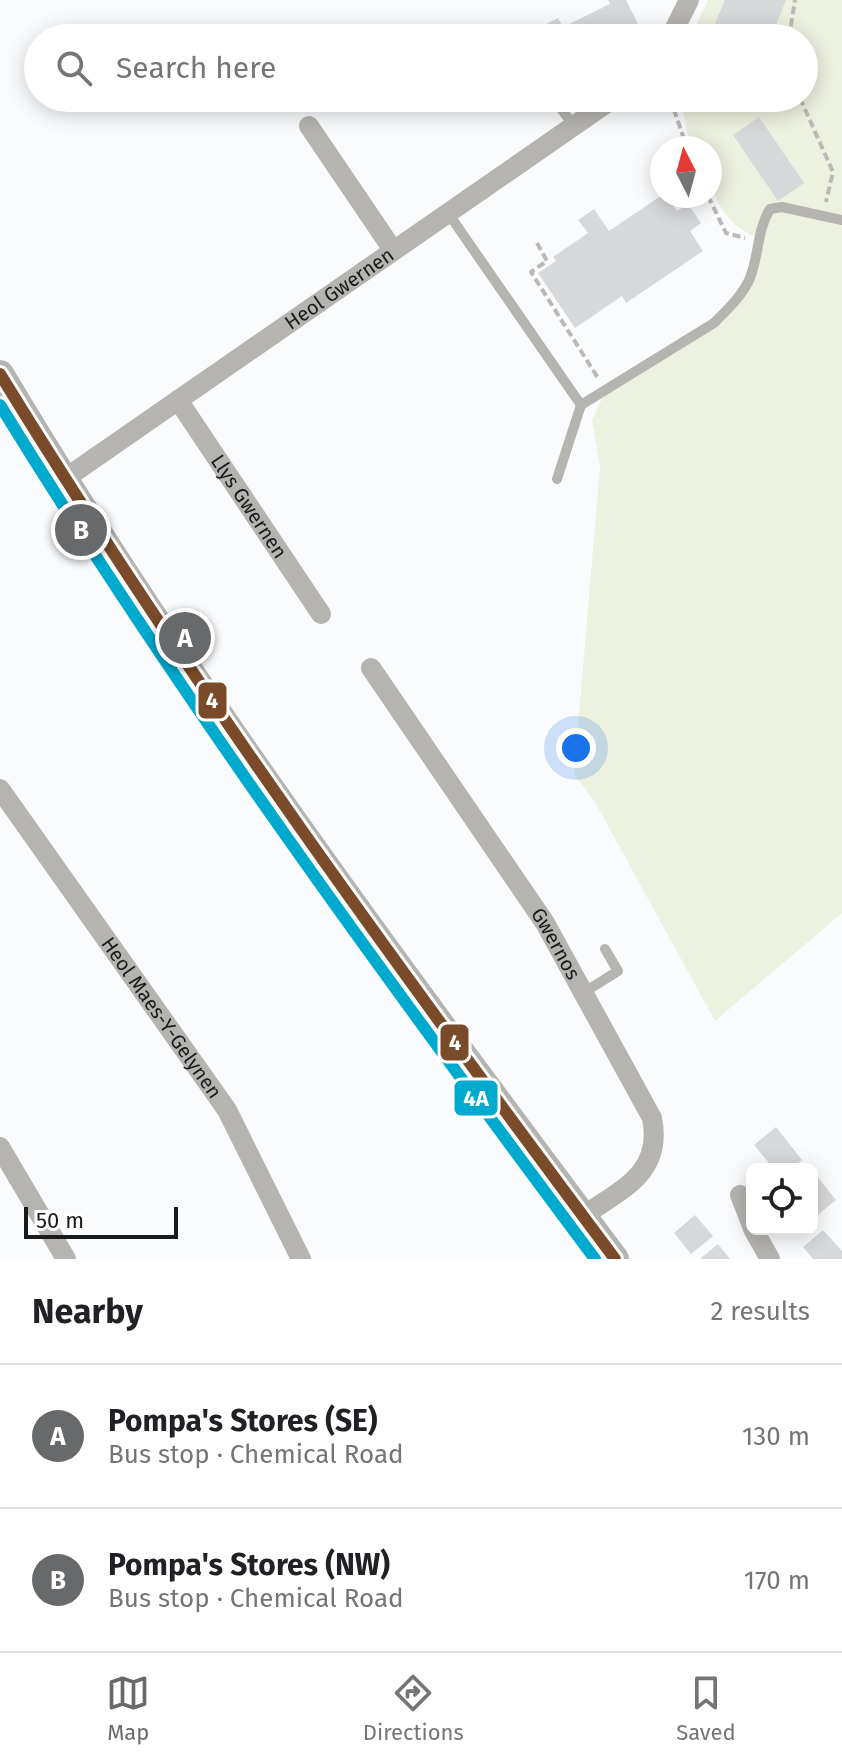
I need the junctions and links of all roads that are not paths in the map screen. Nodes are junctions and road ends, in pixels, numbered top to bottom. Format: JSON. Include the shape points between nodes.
{"nodes":[{"id":1,"x":689,"y":0,"type":"edge"},
{"id":2,"x":677,"y":24,"type":"edge"},
{"id":3,"x":564,"y":112,"type":"edge"},
{"id":4,"x":594,"y":112,"type":"edge"},
{"id":5,"x":309,"y":126,"type":"dead end"},
{"id":6,"x":574,"y":126,"type":"junction"},
{"id":7,"x":448,"y":213,"type":"junction"},
{"id":8,"x":842,"y":220,"type":"edge"},
{"id":9,"x":393,"y":250,"type":"junction"},
{"id":10,"x":0,"y":374,"type":"edge"},
{"id":11,"x":178,"y":400,"type":"junction"},
{"id":12,"x":581,"y":405,"type":"junction"},
{"id":13,"x":557,"y":479,"type":"dead end"},
{"id":14,"x":63,"y":480,"type":"junction"},
{"id":15,"x":321,"y":614,"type":"dead end"},
{"id":16,"x":371,"y":668,"type":"dead end"},
{"id":17,"x":0,"y":789,"type":"edge"},
{"id":18,"x":605,"y":949,"type":"dead end"},
{"id":19,"x":583,"y":993,"type":"junction"},
{"id":20,"x":0,"y":1147,"type":"edge"},
{"id":21,"x":740,"y":1195,"type":"dead end"},
{"id":22,"x":746,"y":1210,"type":"edge"},
{"id":23,"x":583,"y":1216,"type":"junction"},
{"id":24,"x":757,"y":1235,"type":"edge"},
{"id":25,"x":66,"y":1259,"type":"edge"},
{"id":26,"x":301,"y":1259,"type":"edge"},
{"id":27,"x":615,"y":1259,"type":"edge"},
{"id":28,"x":770,"y":1259,"type":"edge"}],
"edges":[{"from":1,"to":2,"type":"street"},
{"from":3,"to":6,"type":"lane"},
{"from":4,"to":6,"type":"street","name":"Heol Gwernen"},
{"from":5,"to":9,"type":"street"},
{"from":6,"to":7,"type":"street","name":"Heol Gwernen"},
{"from":7,"to":9,"type":"street","name":"Heol Gwernen"},
{"from":7,"to":12,"type":"lane"},
{"from":8,"to":12,"type":"lane","via":[[770,209],[750,278],[721,316]]},
{"from":9,"to":11,"type":"street","name":"Heol Gwernen"},
{"from":10,"to":14,"type":"street"},
{"from":11,"to":14,"type":"street","name":"Heol Gwernen"},
{"from":11,"to":15,"type":"street","name":"Llys Gwernen"},
{"from":12,"to":13,"type":"lane"},
{"from":14,"to":23,"type":"street","via":[[344,896]]},
{"from":16,"to":19,"type":"street","name":"Gwernos","via":[[545,923]]},
{"from":17,"to":26,"type":"street","name":"Heol Maes-Y-Gelynen","via":[[227,1110]]},
{"from":18,"to":19,"type":"lane","via":[[618,971]]},
{"from":19,"to":23,"type":"street","name":"Gwernos","via":[[652,1118],[656,1139],[650,1162],[633,1181]]},
{"from":20,"to":25,"type":"street"},
{"from":21,"to":22,"type":"street"},
{"from":23,"to":27,"type":"street"},
{"from":24,"to":28,"type":"street"}]}
